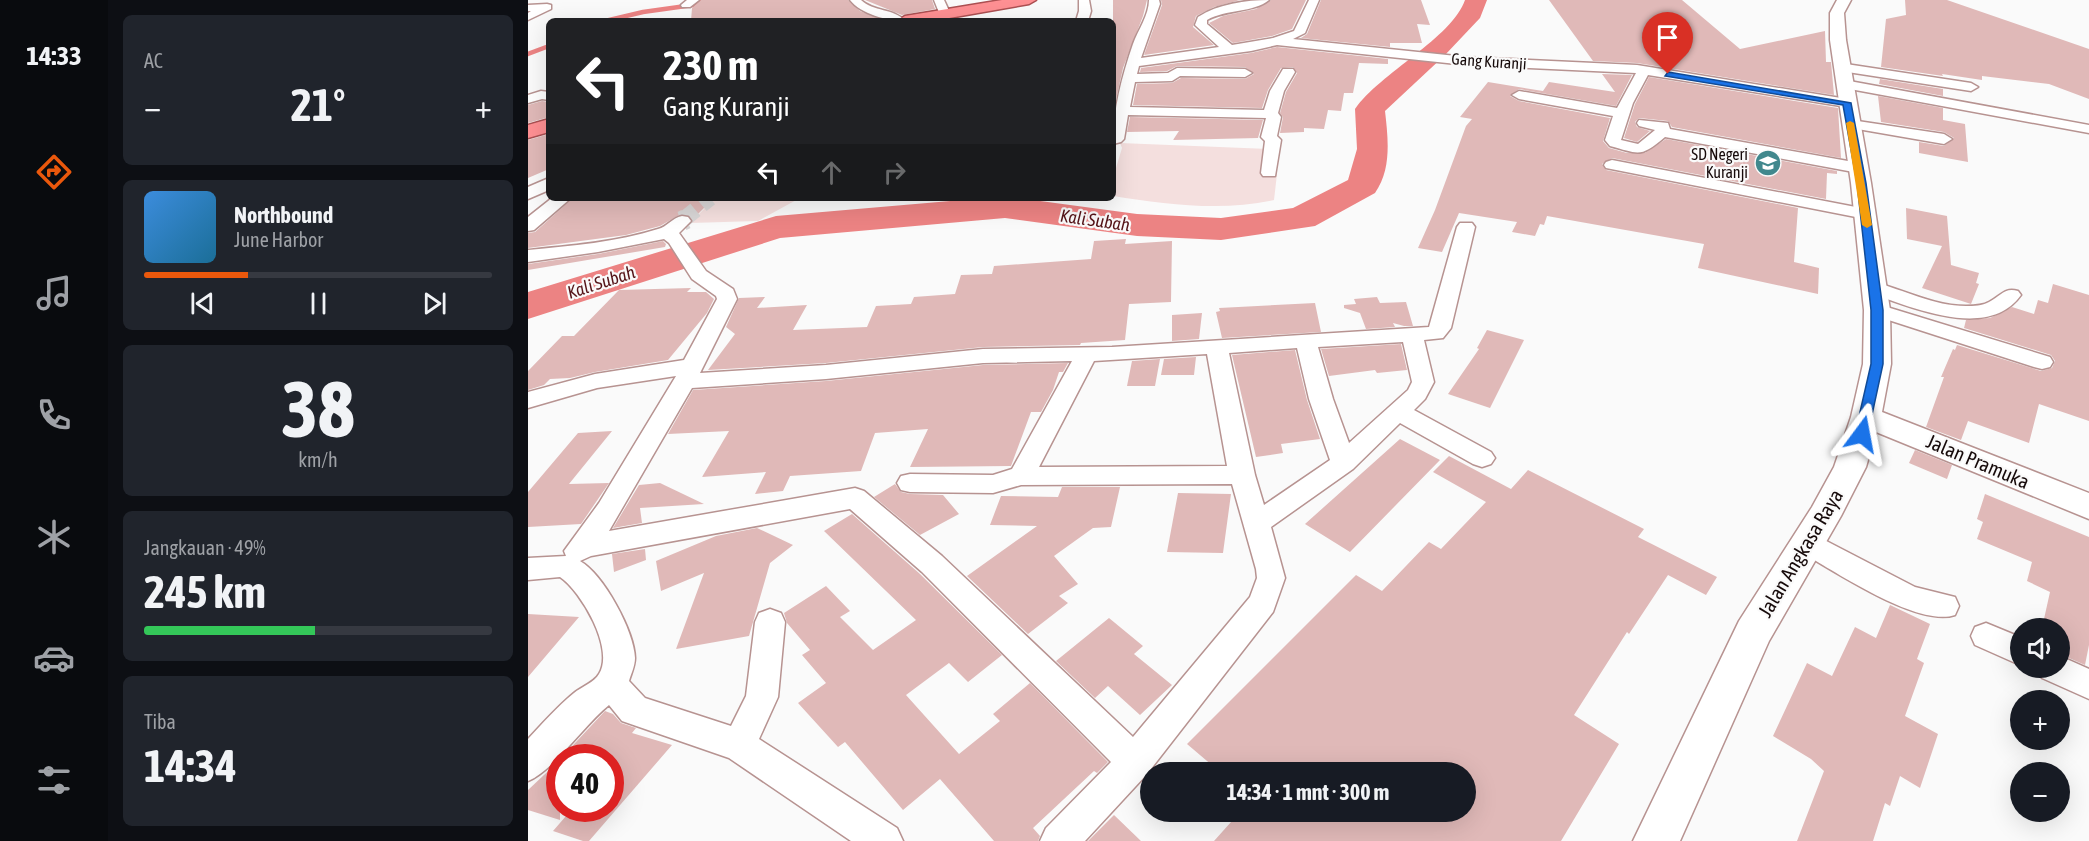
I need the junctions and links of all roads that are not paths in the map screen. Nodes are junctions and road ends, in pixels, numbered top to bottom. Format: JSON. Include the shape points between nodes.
{"nodes":[{"id":1,"x":558,"y":0,"type":"edge"},
{"id":2,"x":855,"y":0,"type":"edge"},
{"id":3,"x":1029,"y":0,"type":"edge"},
{"id":4,"x":1084,"y":0,"type":"edge"},
{"id":5,"x":1154,"y":0,"type":"edge"},
{"id":6,"x":1264,"y":0,"type":"edge"},
{"id":7,"x":1314,"y":0,"type":"edge"},
{"id":8,"x":1844,"y":0,"type":"edge"},
{"id":9,"x":983,"y":3,"type":"edge"},
{"id":10,"x":941,"y":7,"type":"edge"},
{"id":11,"x":528,"y":8,"type":"edge"},
{"id":12,"x":547,"y":8,"type":"junction"},
{"id":13,"x":528,"y":17,"type":"edge"},
{"id":14,"x":897,"y":18,"type":"edge"},
{"id":15,"x":913,"y":18,"type":"edge"},
{"id":16,"x":1083,"y":18,"type":"edge"},
{"id":17,"x":1277,"y":41,"type":"junction"},
{"id":18,"x":1230,"y":50,"type":"junction"},
{"id":19,"x":1129,"y":61,"type":"junction"},
{"id":20,"x":1645,"y":70,"type":"junction"},
{"id":21,"x":1288,"y":72,"type":"dead end"},
{"id":22,"x":1245,"y":73,"type":"dead end"},
{"id":23,"x":1129,"y":78,"type":"junction"},
{"id":24,"x":1851,"y":85,"type":"junction"},
{"id":25,"x":1971,"y":87,"type":"dead end"},
{"id":26,"x":1519,"y":95,"type":"dead end"},
{"id":27,"x":1898,"y":95,"type":"junction"},
{"id":28,"x":546,"y":96,"type":"edge"},
{"id":29,"x":528,"y":99,"type":"edge"},
{"id":30,"x":1122,"y":111,"type":"junction"},
{"id":31,"x":1622,"y":113,"type":"junction"},
{"id":32,"x":1270,"y":114,"type":"junction"},
{"id":33,"x":1644,"y":123,"type":"dead end"},
{"id":34,"x":1851,"y":124,"type":"junction"},
{"id":35,"x":546,"y":126,"type":"edge"},
{"id":36,"x":2089,"y":129,"type":"edge"},
{"id":37,"x":528,"y":132,"type":"edge"},
{"id":38,"x":1662,"y":132,"type":"junction"},
{"id":39,"x":2089,"y":138,"type":"edge"},
{"id":40,"x":1116,"y":139,"type":"edge"},
{"id":41,"x":1944,"y":139,"type":"dead end"},
{"id":42,"x":1612,"y":165,"type":"dead end"},
{"id":43,"x":1859,"y":168,"type":"junction"},
{"id":44,"x":1269,"y":173,"type":"dead end"},
{"id":45,"x":546,"y":185,"type":"edge"},
{"id":46,"x":528,"y":194,"type":"edge"},
{"id":47,"x":559,"y":201,"type":"edge"},
{"id":48,"x":1866,"y":214,"type":"junction"},
{"id":49,"x":528,"y":226,"type":"edge"},
{"id":50,"x":1466,"y":227,"type":"dead end"},
{"id":51,"x":546,"y":235,"type":"dead end"},
{"id":52,"x":528,"y":250,"type":"edge"},
{"id":53,"x":528,"y":256,"type":"edge"},
{"id":54,"x":1874,"y":288,"type":"junction"},
{"id":55,"x":2011,"y":295,"type":"dead end"},
{"id":56,"x":1877,"y":310,"type":"junction"},
{"id":57,"x":1412,"y":336,"type":"junction"},
{"id":58,"x":1306,"y":342,"type":"junction"},
{"id":59,"x":1217,"y":348,"type":"junction"},
{"id":60,"x":1086,"y":355,"type":"junction"},
{"id":61,"x":2043,"y":362,"type":"dead end"},
{"id":62,"x":689,"y":374,"type":"junction"},
{"id":63,"x":528,"y":400,"type":"edge"},
{"id":64,"x":1397,"y":411,"type":"junction"},
{"id":65,"x":1866,"y":417,"type":"junction"},
{"id":66,"x":1482,"y":458,"type":"dead end"},
{"id":67,"x":1344,"y":463,"type":"junction"},
{"id":68,"x":1242,"y":475,"type":"junction"},
{"id":69,"x":1021,"y":476,"type":"junction"},
{"id":70,"x":910,"y":483,"type":"dead end"},
{"id":71,"x":2089,"y":507,"type":"edge"},
{"id":72,"x":1257,"y":524,"type":"junction"},
{"id":73,"x":1807,"y":542,"type":"junction"},
{"id":74,"x":573,"y":556,"type":"junction"},
{"id":75,"x":528,"y":569,"type":"edge"},
{"id":76,"x":1944,"y":606,"type":"dead end"},
{"id":77,"x":770,"y":622,"type":"dead end"},
{"id":78,"x":1986,"y":636,"type":"dead end"},
{"id":79,"x":2010,"y":647,"type":"edge"},
{"id":80,"x":2070,"y":675,"type":"edge"},
{"id":81,"x":2089,"y":684,"type":"edge"},
{"id":82,"x":612,"y":685,"type":"junction"},
{"id":83,"x":739,"y":745,"type":"junction"},
{"id":84,"x":1135,"y":762,"type":"junction"},
{"id":85,"x":528,"y":764,"type":"edge"},
{"id":86,"x":884,"y":841,"type":"edge"},
{"id":87,"x":1059,"y":841,"type":"edge"},
{"id":88,"x":1656,"y":841,"type":"edge"}],
"edges":[{"from":1,"to":12,"type":"street"},
{"from":2,"to":14,"type":"street","via":[[862,7]]},
{"from":3,"to":9,"type":"highway"},
{"from":4,"to":16,"type":"street"},
{"from":5,"to":19,"type":"street"},
{"from":6,"to":18,"type":"street","via":[[1214,12],[1202,19],[1201,25]]},
{"from":7,"to":17,"type":"street","via":[[1299,33]]},
{"from":8,"to":24,"type":"street","name":"Jalan Angkasa Raya","via":[[1837,13]]},
{"from":9,"to":10,"type":"highway"},
{"from":10,"to":15,"type":"highway"},
{"from":11,"to":12,"type":"street"},
{"from":12,"to":13,"type":"street"},
{"from":17,"to":18,"type":"street","name":"Gang Kuranji"},
{"from":17,"to":20,"type":"street","name":"Gang Kuranji","via":[[1466,61]]},
{"from":18,"to":19,"type":"street","name":"Gang Kuranji"},
{"from":19,"to":23,"type":"street"},
{"from":20,"to":24,"type":"street","name":"Gang Kuranji"},
{"from":20,"to":31,"type":"street"},
{"from":21,"to":32,"type":"street"},
{"from":22,"to":23,"type":"street","via":[[1177,72],[1172,76]]},
{"from":23,"to":30,"type":"street"},
{"from":24,"to":25,"type":"street"},
{"from":24,"to":27,"type":"street"},
{"from":24,"to":34,"type":"street","name":"Jalan Angkasa Raya"},
{"from":26,"to":31,"type":"street"},
{"from":27,"to":36,"type":"street"},
{"from":27,"to":39,"type":"street","via":[[1925,109]]},
{"from":28,"to":29,"type":"street"},
{"from":30,"to":32,"type":"street"},
{"from":30,"to":40,"type":"street"},
{"from":31,"to":38,"type":"street","via":[[1615,143],[1641,149]]},
{"from":32,"to":44,"type":"street","via":[[1274,117],[1269,137],[1273,140]]},
{"from":33,"to":38,"type":"street","via":[[1663,126]]},
{"from":34,"to":41,"type":"street"},
{"from":34,"to":43,"type":"street","name":"Jalan Angkasa Raya"},
{"from":35,"to":37,"type":"highway"},
{"from":38,"to":43,"type":"street"},
{"from":42,"to":48,"type":"street"},
{"from":43,"to":48,"type":"street","name":"Jalan Angkasa Raya"},
{"from":45,"to":46,"type":"street"},
{"from":47,"to":49,"type":"street"},
{"from":48,"to":54,"type":"street","name":"Jalan Angkasa Raya"},
{"from":50,"to":57,"type":"street","via":[[1440,328],[1435,333]]},
{"from":51,"to":52,"type":"street"},
{"from":53,"to":62,"type":"street","via":[[571,252],[675,231],[699,275],[721,288],[727,299]]},
{"from":54,"to":55,"type":"street","via":[[1954,312],[1983,311],[2005,303]]},
{"from":54,"to":56,"type":"street","name":"Jalan Angkasa Raya"},
{"from":56,"to":61,"type":"street"},
{"from":56,"to":65,"type":"street","name":"Jalan Angkasa Raya","via":[[1877,364]]},
{"from":57,"to":58,"type":"street"},
{"from":57,"to":64,"type":"street","via":[[1423,382],[1417,394]]},
{"from":58,"to":59,"type":"street"},
{"from":58,"to":67,"type":"street"},
{"from":59,"to":60,"type":"street"},
{"from":59,"to":68,"type":"street"},
{"from":60,"to":62,"type":"street","via":[[983,356],[826,372]]},
{"from":60,"to":69,"type":"street"},
{"from":62,"to":63,"type":"street","via":[[595,381]]},
{"from":62,"to":74,"type":"street","via":[[647,448]]},
{"from":64,"to":66,"type":"street"},
{"from":64,"to":67,"type":"street"},
{"from":65,"to":71,"type":"street","name":"Jalan Pramuka"},
{"from":65,"to":73,"type":"street","name":"Jalan Angkasa Raya","via":[[1850,467]]},
{"from":67,"to":72,"type":"street"},
{"from":68,"to":69,"type":"street"},
{"from":68,"to":72,"type":"street"},
{"from":69,"to":70,"type":"street","via":[[993,484]]},
{"from":72,"to":84,"type":"street","via":[[1271,578],[1262,603]]},
{"from":73,"to":76,"type":"street","via":[[1909,598]]},
{"from":73,"to":88,"type":"street","name":"Jalan Angkasa Raya","via":[[1753,633]]},
{"from":74,"to":75,"type":"street"},
{"from":74,"to":82,"type":"street","via":[[580,575],[608,619],[619,658]]},
{"from":74,"to":84,"type":"street","via":[[855,498],[932,564]]},
{"from":77,"to":83,"type":"street","via":[[762,697]]},
{"from":78,"to":79,"type":"street"},
{"from":80,"to":81,"type":"street"},
{"from":82,"to":83,"type":"street","via":[[634,710]]},
{"from":82,"to":85,"type":"street","via":[[585,703]]},
{"from":83,"to":86,"type":"street"},
{"from":84,"to":87,"type":"street"}]}
